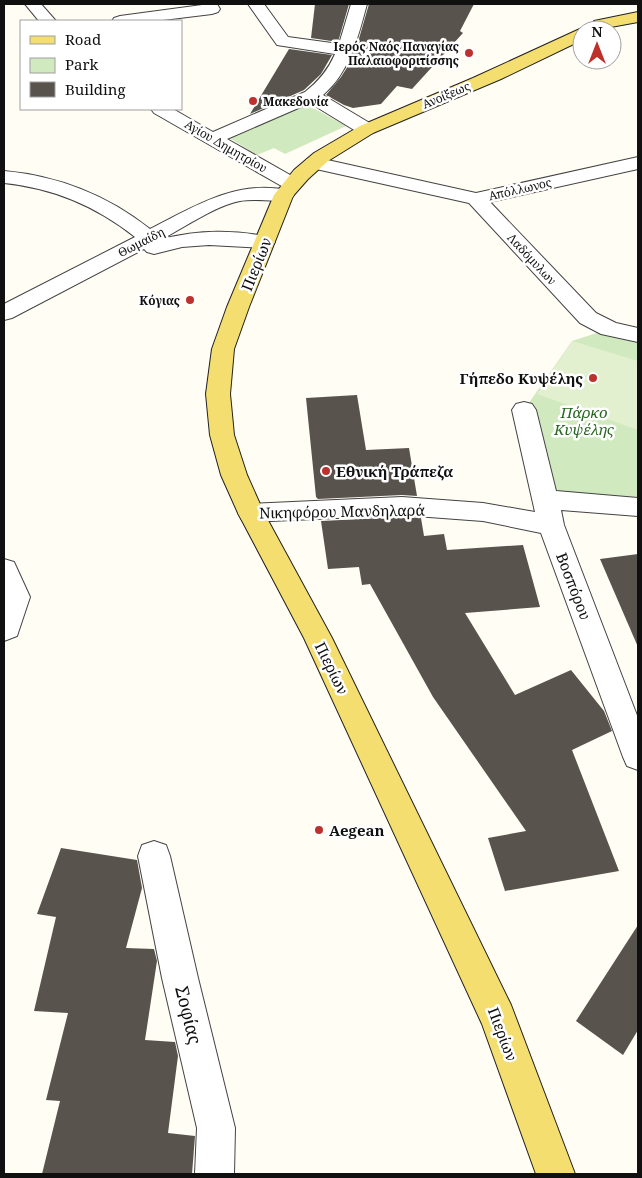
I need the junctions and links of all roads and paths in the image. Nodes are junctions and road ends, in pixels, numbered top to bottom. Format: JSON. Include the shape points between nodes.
{"nodes":[{"id":1,"x":33,"y":4,"type":"edge"},
{"id":2,"x":256,"y":4,"type":"edge"},
{"id":3,"x":359,"y":4,"type":"edge"},
{"id":4,"x":613,"y":4,"type":"edge"},
{"id":5,"x":211,"y":6,"type":"edge"},
{"id":6,"x":638,"y":18,"type":"edge"},
{"id":7,"x":47,"y":20,"type":"edge"},
{"id":8,"x":126,"y":20,"type":"edge"},
{"id":9,"x":600,"y":20,"type":"edge"},
{"id":10,"x":622,"y":21,"type":"edge"},
{"id":11,"x":572,"y":38,"type":"edge"},
{"id":12,"x":345,"y":50,"type":"junction"},
{"id":13,"x":311,"y":96,"type":"junction"},
{"id":14,"x":162,"y":110,"type":"edge"},
{"id":15,"x":366,"y":128,"type":"junction"},
{"id":16,"x":212,"y":138,"type":"junction"},
{"id":17,"x":314,"y":163,"type":"junction"},
{"id":18,"x":637,"y":165,"type":"edge"},
{"id":19,"x":4,"y":177,"type":"edge"},
{"id":20,"x":288,"y":189,"type":"junction"},
{"id":21,"x":476,"y":199,"type":"junction"},
{"id":22,"x":149,"y":238,"type":"junction"},
{"id":23,"x":266,"y":242,"type":"junction"},
{"id":24,"x":4,"y":313,"type":"edge"},
{"id":25,"x":4,"y":325,"type":"edge"},
{"id":26,"x":638,"y":335,"type":"edge"},
{"id":27,"x":524,"y":410,"type":"dead end"},
{"id":28,"x":638,"y":507,"type":"edge"},
{"id":29,"x":547,"y":512,"type":"junction"},
{"id":30,"x":251,"y":513,"type":"junction"},
{"id":31,"x":4,"y":569,"type":"edge"},
{"id":32,"x":4,"y":630,"type":"edge"},
{"id":33,"x":638,"y":757,"type":"edge"},
{"id":34,"x":154,"y":856,"type":"dead end"},
{"id":35,"x":215,"y":1174,"type":"edge"},
{"id":36,"x":555,"y":1174,"type":"edge"}],
"edges":[{"from":1,"to":7,"type":"street"},
{"from":2,"to":12,"type":"street","via":[[283,40]]},
{"from":3,"to":12,"type":"street"},
{"from":4,"to":9,"type":"main road"},
{"from":5,"to":8,"type":"street"},
{"from":6,"to":10,"type":"main road"},
{"from":11,"to":15,"type":"main road","name":"Ανοίξεως","via":[[465,88]]},
{"from":12,"to":13,"type":"street","via":[[335,74]]},
{"from":13,"to":15,"type":"street"},
{"from":13,"to":16,"type":"street"},
{"from":14,"to":16,"type":"street","name":"Αγίου Δημητρίου"},
{"from":15,"to":17,"type":"main road","name":"Ανοίξεως"},
{"from":16,"to":20,"type":"street","name":"Αγίου Δημητρίου"},
{"from":17,"to":20,"type":"main road","name":"Πιερίων"},
{"from":17,"to":21,"type":"street","name":"Απόλλωνος"},
{"from":18,"to":21,"type":"street","name":"Απόλλωνος"},
{"from":19,"to":22,"type":"street","via":[[58,186],[91,199],[129,221]]},
{"from":20,"to":22,"type":"street","name":"Θωμαίδη","via":[[238,195],[220,201]]},
{"from":20,"to":23,"type":"main road","name":"Πιερίων"},
{"from":21,"to":26,"type":"street","name":"Λαδόμυλων","via":[[588,318],[609,329]]},
{"from":22,"to":24,"type":"street","name":"Θωμαίδη"},
{"from":23,"to":25,"type":"street","name":"Θωμαίδη","via":[[211,238],[163,245],[100,273]]},
{"from":23,"to":30,"type":"main road","name":"Πιερίων","via":[[223,349],[218,394],[222,435],[234,475]]},
{"from":27,"to":29,"type":"street","name":"Βοσπόρου"},
{"from":28,"to":29,"type":"street","name":"Νικηφόρου Μανδηλαρά"},
{"from":29,"to":30,"type":"street","name":"Νικηφόρου Μανδηλαρά","via":[[483,512],[402,506]]},
{"from":29,"to":33,"type":"street","name":"Βοσπόρου"},
{"from":30,"to":36,"type":"main road","name":"Πιερίων","via":[[318,638],[498,1018]]},
{"from":31,"to":32,"type":"street","via":[[16,597]]},
{"from":34,"to":35,"type":"street","name":"Σοφίας","via":[[216,1128]]}]}
